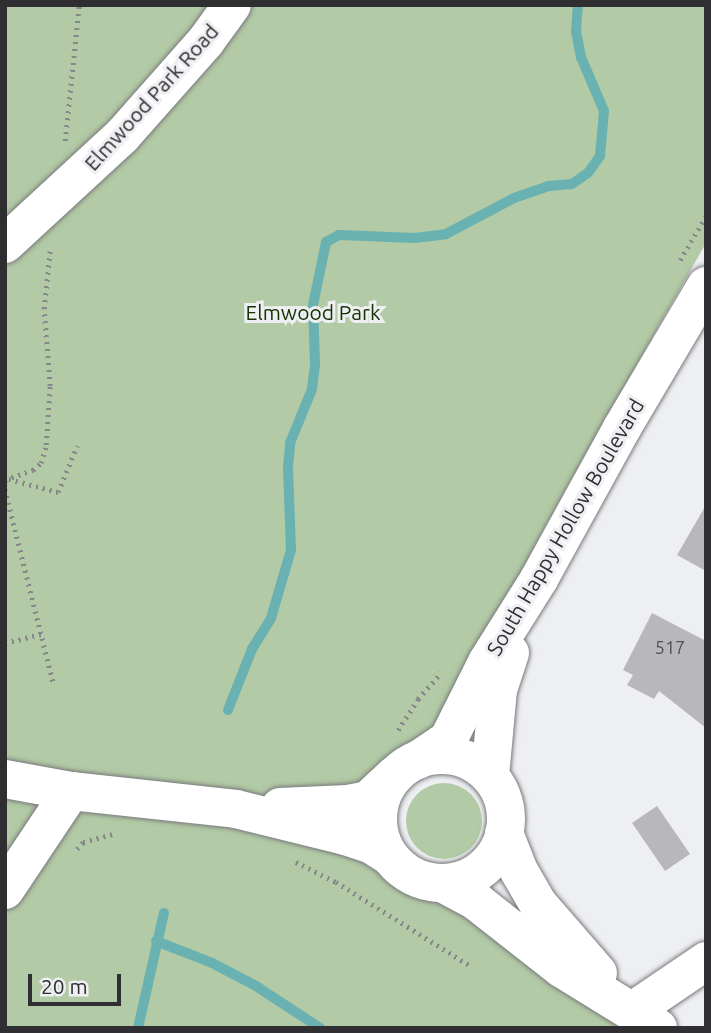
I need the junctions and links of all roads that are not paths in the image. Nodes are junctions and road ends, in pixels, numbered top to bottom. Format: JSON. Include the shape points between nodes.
{"nodes":[{"id":1,"x":232,"y":5,"type":"edge"},
{"id":2,"x":5,"y":244,"type":"edge"},
{"id":3,"x":706,"y":286,"type":"edge"},
{"id":4,"x":538,"y":579,"type":"junction"},
{"id":5,"x":407,"y":768,"type":"junction"},
{"id":6,"x":490,"y":776,"type":"junction"},
{"id":7,"x":5,"y":779,"type":"edge"},
{"id":8,"x":71,"y":790,"type":"junction"},
{"id":9,"x":236,"y":809,"type":"junction"},
{"id":10,"x":505,"y":832,"type":"junction"},
{"id":11,"x":389,"y":856,"type":"junction"},
{"id":12,"x":442,"y":883,"type":"junction"},
{"id":13,"x":5,"y":890,"type":"edge"},
{"id":14,"x":706,"y":961,"type":"edge"},
{"id":15,"x":646,"y":1019,"type":"edge"}],
"edges":[{"from":1,"to":2,"type":"street","name":"Elmwood Park Road","via":[[122,136]]},
{"from":3,"to":4,"type":"street","name":"South Happy Hollow Boulevard"},
{"from":4,"to":5,"type":"street","name":"South Happy Hollow Boulevard","via":[[487,662],[448,740]]},
{"from":4,"to":6,"type":"street","via":[[498,690]]},
{"from":5,"to":6,"type":"street","via":[[437,755],[475,764]]},
{"from":5,"to":9,"type":"street","via":[[368,800]]},
{"from":5,"to":11,"type":"street","via":[[383,794],[378,815],[380,836]]},
{"from":6,"to":10,"type":"street","via":[[501,793]]},
{"from":7,"to":8,"type":"street"},
{"from":8,"to":9,"type":"street"},
{"from":8,"to":13,"type":"street"},
{"from":9,"to":11,"type":"street","via":[[345,836]]},
{"from":10,"to":12,"type":"street","via":[[482,869],[463,880]]},
{"from":10,"to":15,"type":"street","via":[[519,871],[539,905],[568,942]]},
{"from":11,"to":12,"type":"street","via":[[422,880]]},
{"from":12,"to":15,"type":"street","via":[[477,902],[569,973]]},
{"from":14,"to":15,"type":"street"}]}
